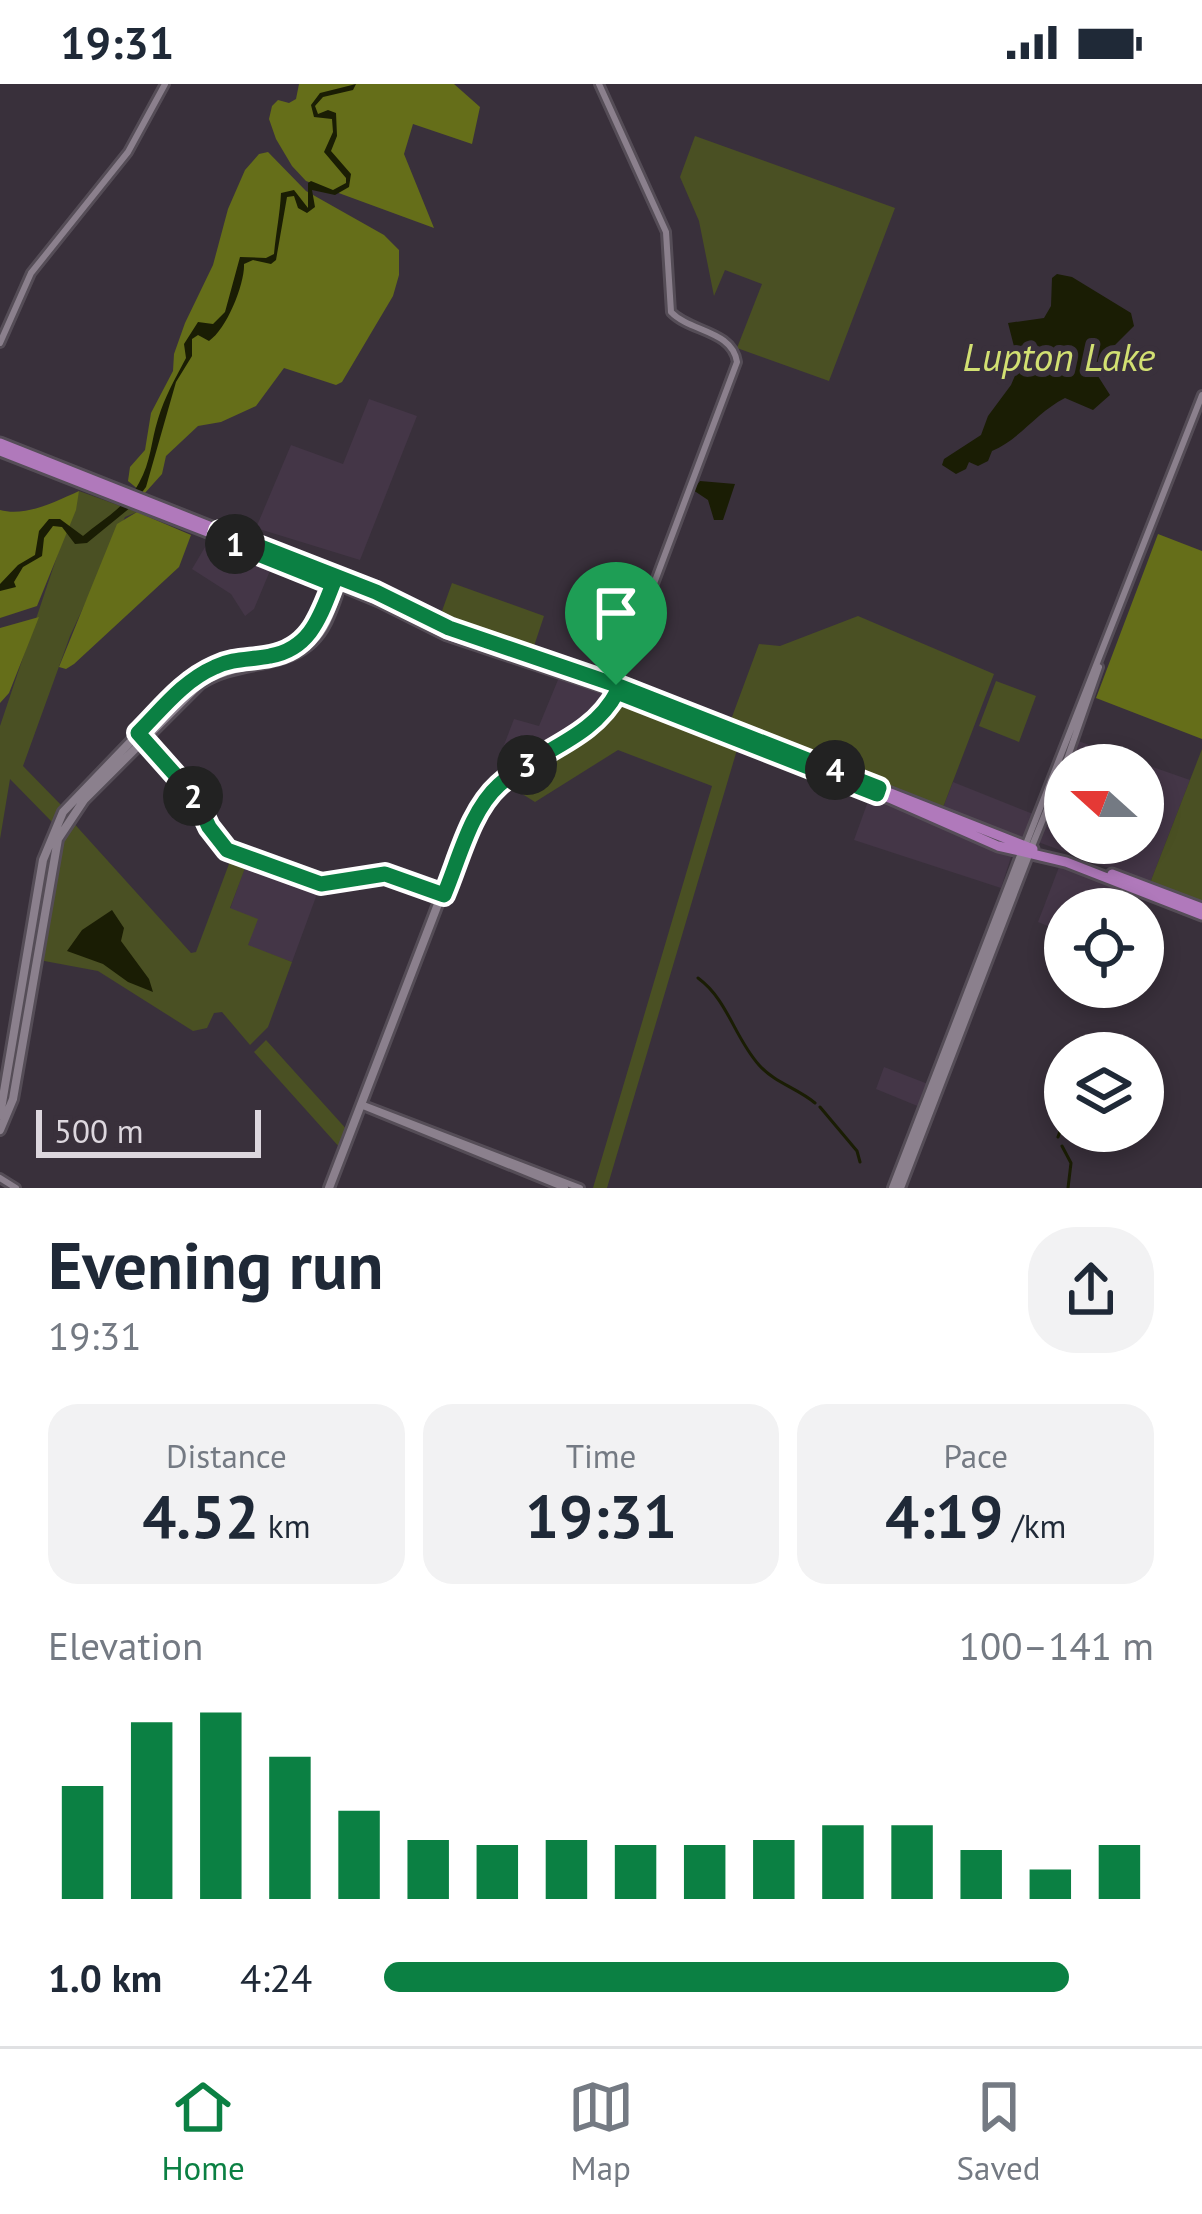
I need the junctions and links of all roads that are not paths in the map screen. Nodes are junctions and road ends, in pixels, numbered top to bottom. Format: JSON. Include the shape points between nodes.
{"nodes":[{"id":1,"x":165,"y":84,"type":"edge"},
{"id":2,"x":599,"y":84,"type":"edge"},
{"id":3,"x":0,"y":343,"type":"edge"},
{"id":4,"x":1202,"y":395,"type":"edge"},
{"id":5,"x":5,"y":449,"type":"edge"},
{"id":6,"x":337,"y":583,"type":"junction"},
{"id":7,"x":615,"y":689,"type":"junction"},
{"id":8,"x":140,"y":736,"type":"junction"},
{"id":9,"x":1068,"y":744,"type":"edge"},
{"id":10,"x":1044,"y":808,"type":"edge"},
{"id":11,"x":1026,"y":851,"type":"junction"},
{"id":12,"x":442,"y":894,"type":"junction"},
{"id":13,"x":1202,"y":911,"type":"edge"},
{"id":14,"x":364,"y":1105,"type":"junction"},
{"id":15,"x":0,"y":1115,"type":"edge"},
{"id":16,"x":0,"y":1130,"type":"edge"},
{"id":17,"x":0,"y":1178,"type":"edge"},
{"id":18,"x":16,"y":1188,"type":"edge"},
{"id":19,"x":332,"y":1188,"type":"edge"},
{"id":20,"x":565,"y":1188,"type":"edge"},
{"id":21,"x":580,"y":1188,"type":"edge"},
{"id":22,"x":896,"y":1188,"type":"edge"}],
"edges":[{"from":1,"to":3,"type":"street","via":[[128,152],[31,273]]},
{"from":2,"to":7,"type":"street","via":[[666,232],[670,312],[726,341],[736,362]]},
{"from":4,"to":9,"type":"street"},
{"from":5,"to":6,"type":"main road"},
{"from":6,"to":7,"type":"main road"},
{"from":6,"to":8,"type":"main road","via":[[304,640],[203,673]]},
{"from":7,"to":11,"type":"main road"},
{"from":7,"to":12,"type":"main road","via":[[594,724],[494,789]]},
{"from":8,"to":12,"type":"street","via":[[195,797],[227,850],[321,884],[385,874]]},
{"from":8,"to":15,"type":"main road","via":[[67,806],[47,844]]},
{"from":8,"to":16,"type":"main road","via":[[73,812],[55,846],[13,1099]]},
{"from":10,"to":11,"type":"street"},
{"from":11,"to":13,"type":"main road","via":[[1064,856]]},
{"from":11,"to":22,"type":"main road"},
{"from":12,"to":14,"type":"main road"},
{"from":14,"to":19,"type":"main road"},
{"from":14,"to":20,"type":"street"},
{"from":14,"to":21,"type":"street"},
{"from":17,"to":18,"type":"street"}]}
